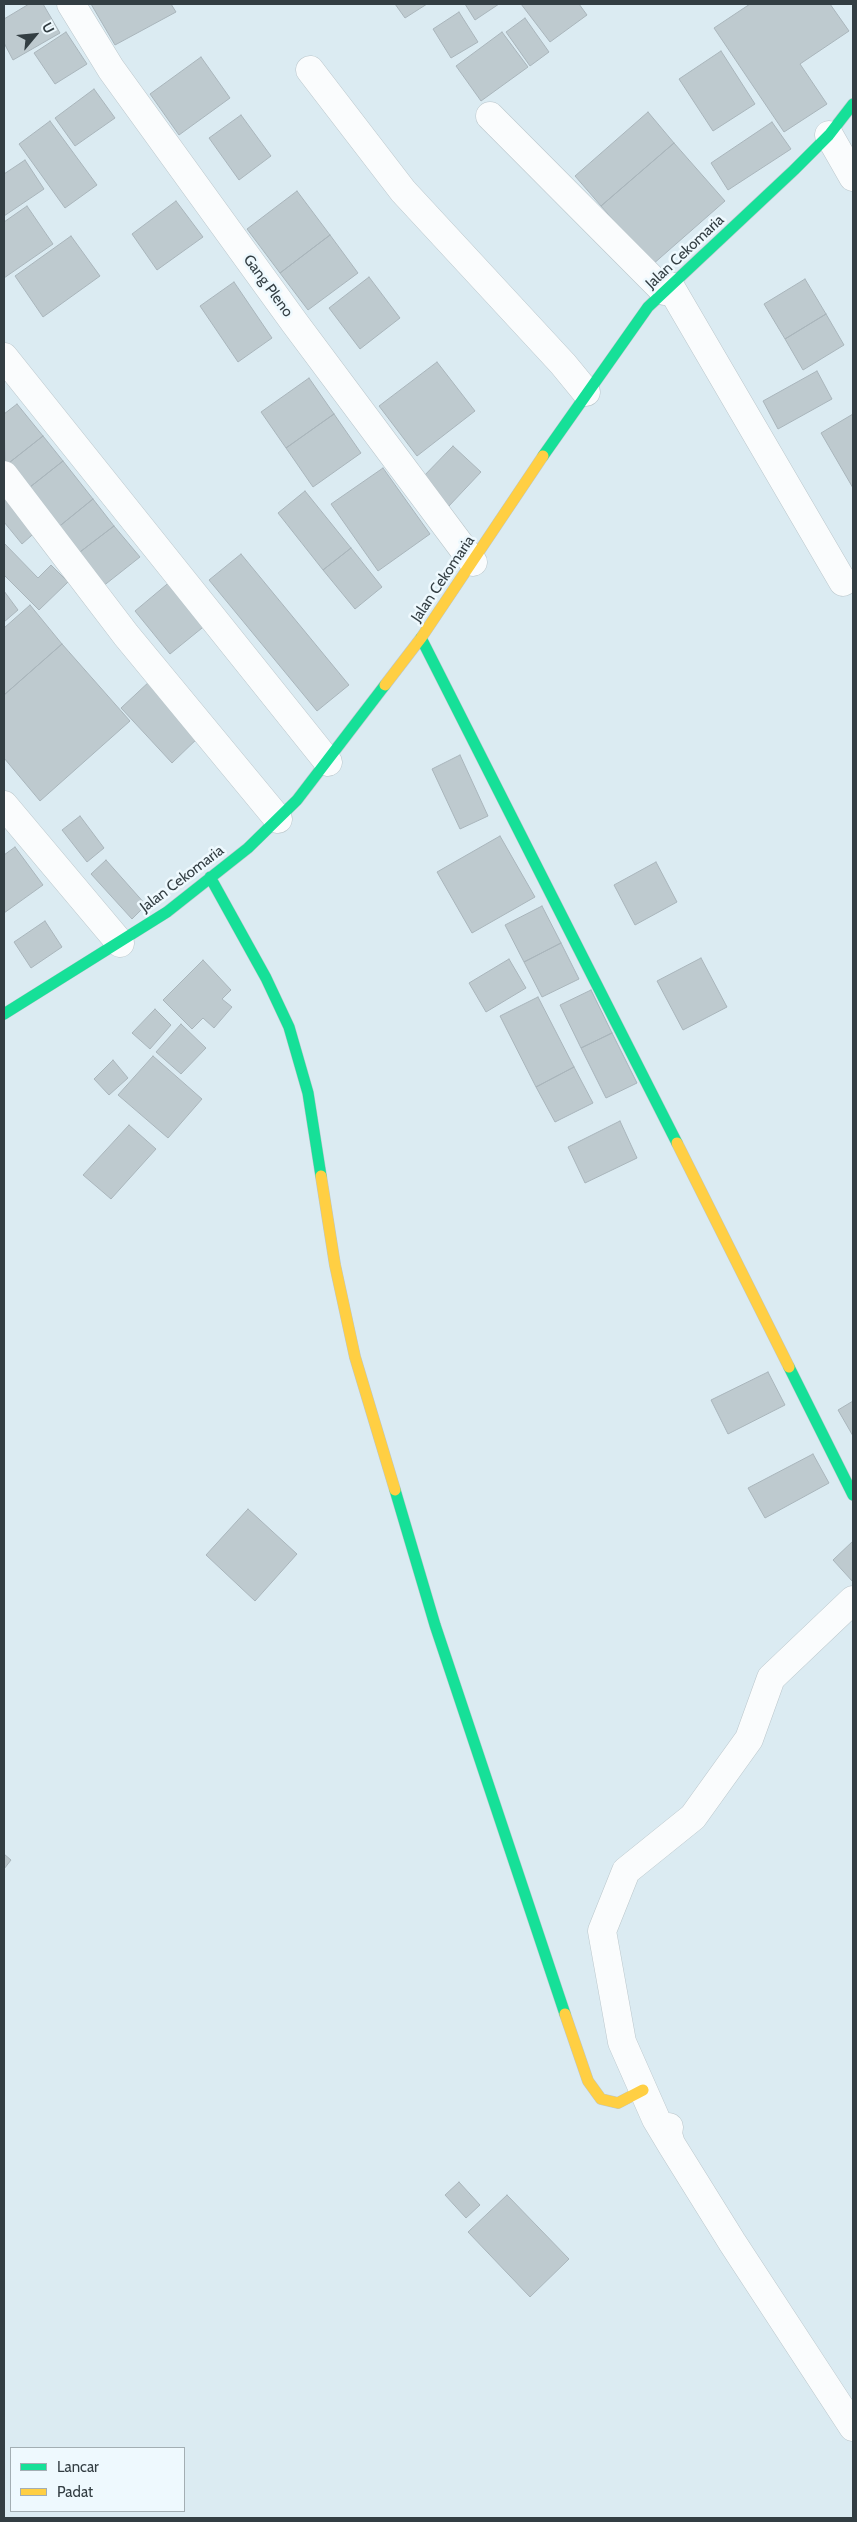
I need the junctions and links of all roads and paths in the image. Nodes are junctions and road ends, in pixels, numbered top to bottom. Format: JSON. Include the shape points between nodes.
{"nodes":[{"id":1,"x":71,"y":4,"type":"edge"},
{"id":2,"x":310,"y":70,"type":"dead end"},
{"id":3,"x":853,"y":104,"type":"edge"},
{"id":4,"x":490,"y":116,"type":"dead end"},
{"id":5,"x":829,"y":135,"type":"junction"},
{"id":6,"x":853,"y":177,"type":"edge"},
{"id":7,"x":667,"y":289,"type":"junction"},
{"id":8,"x":4,"y":357,"type":"edge"},
{"id":9,"x":586,"y":392,"type":"junction"},
{"id":10,"x":4,"y":475,"type":"edge"},
{"id":11,"x":474,"y":562,"type":"junction"},
{"id":12,"x":844,"y":582,"type":"dead end"},
{"id":13,"x":421,"y":638,"type":"junction"},
{"id":14,"x":328,"y":762,"type":"junction"},
{"id":15,"x":4,"y":805,"type":"edge"},
{"id":16,"x":278,"y":819,"type":"junction"},
{"id":17,"x":210,"y":877,"type":"junction"},
{"id":18,"x":120,"y":943,"type":"junction"},
{"id":19,"x":4,"y":1014,"type":"edge"},
{"id":20,"x":853,"y":1495,"type":"edge"},
{"id":21,"x":853,"y":1600,"type":"edge"},
{"id":22,"x":643,"y":2090,"type":"junction"},
{"id":23,"x":853,"y":2427,"type":"edge"}],
"edges":[{"from":1,"to":11,"type":"street","name":"Gang Pleno","via":[[117,77],[294,322]]},
{"from":2,"to":9,"type":"street","via":[[403,191]]},
{"from":3,"to":5,"type":"street","name":"Jalan Cekomaria"},
{"from":4,"to":7,"type":"street"},
{"from":5,"to":6,"type":"street"},
{"from":5,"to":7,"type":"street","name":"Jalan Cekomaria"},
{"from":7,"to":9,"type":"street","name":"Jalan Cekomaria","via":[[648,307]]},
{"from":7,"to":12,"type":"street"},
{"from":8,"to":14,"type":"street"},
{"from":9,"to":11,"type":"street","name":"Jalan Cekomaria","via":[[527,477]]},
{"from":10,"to":16,"type":"street","via":[[126,635]]},
{"from":11,"to":13,"type":"street","name":"Jalan Cekomaria"},
{"from":13,"to":14,"type":"street","name":"Jalan Cekomaria"},
{"from":13,"to":20,"type":"street"},
{"from":14,"to":16,"type":"street","name":"Jalan Cekomaria","via":[[298,800]]},
{"from":15,"to":18,"type":"street"},
{"from":16,"to":17,"type":"street","name":"Jalan Cekomaria","via":[[248,848]]},
{"from":17,"to":18,"type":"street","name":"Jalan Cekomaria","via":[[167,912]]},
{"from":17,"to":22,"type":"street","via":[[289,1027],[308,1093],[335,1265],[363,1385],[435,1625],[588,2081],[601,2099],[618,2103]]},
{"from":18,"to":19,"type":"street","name":"Jalan Cekomaria"},
{"from":21,"to":22,"type":"street","via":[[771,1678],[749,1739],[693,1817],[626,1871],[602,1931],[622,2042]]},
{"from":22,"to":23,"type":"street","via":[[656,2119],[671,2135],[732,2242]]}]}
